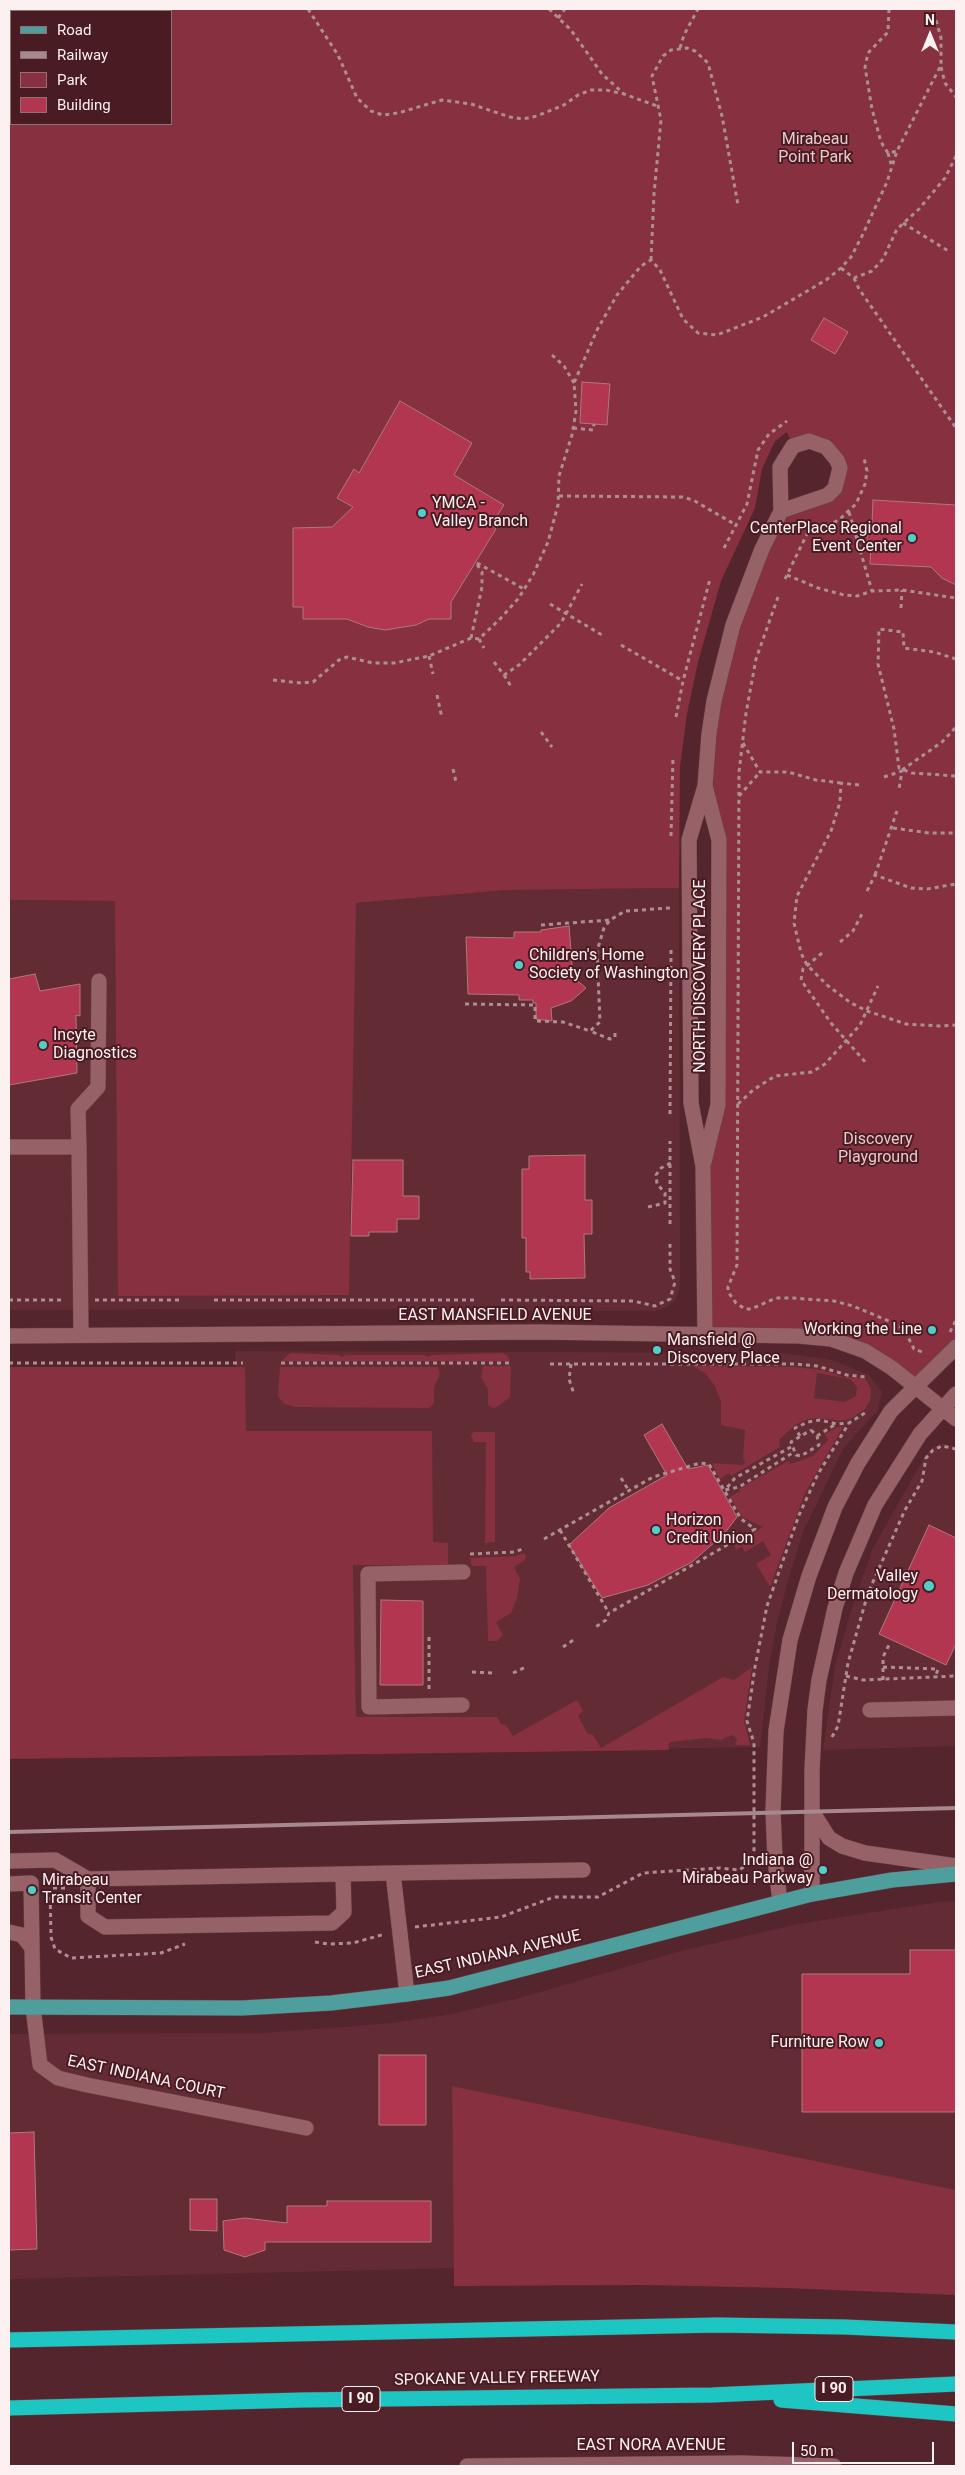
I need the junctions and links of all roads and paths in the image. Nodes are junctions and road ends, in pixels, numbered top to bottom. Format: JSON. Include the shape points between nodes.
{"nodes":[{"id":1,"x":308,"y":9,"type":"edge"},
{"id":2,"x":549,"y":9,"type":"edge"},
{"id":3,"x":565,"y":9,"type":"edge"},
{"id":4,"x":698,"y":9,"type":"edge"},
{"id":5,"x":889,"y":9,"type":"edge"},
{"id":6,"x":933,"y":9,"type":"edge"},
{"id":7,"x":558,"y":18,"type":"junction"},
{"id":8,"x":680,"y":48,"type":"junction"},
{"id":9,"x":940,"y":65,"type":"junction"},
{"id":10,"x":624,"y":94,"type":"junction"},
{"id":11,"x":956,"y":97,"type":"edge"},
{"id":12,"x":658,"y":106,"type":"junction"},
{"id":13,"x":896,"y":151,"type":"junction"},
{"id":14,"x":888,"y":153,"type":"junction"},
{"id":15,"x":956,"y":156,"type":"edge"},
{"id":16,"x":891,"y":164,"type":"junction"},
{"id":17,"x":738,"y":205,"type":"dead end"},
{"id":18,"x":903,"y":223,"type":"junction"},
{"id":19,"x":950,"y":252,"type":"dead end"},
{"id":20,"x":651,"y":260,"type":"junction"},
{"id":21,"x":841,"y":268,"type":"junction"},
{"id":22,"x":854,"y":278,"type":"junction"},
{"id":23,"x":552,"y":355,"type":"dead end"},
{"id":24,"x":574,"y":383,"type":"junction"},
{"id":25,"x":787,"y":421,"type":"dead end"},
{"id":26,"x":594,"y":424,"type":"dead end"},
{"id":27,"x":956,"y":426,"type":"edge"},
{"id":28,"x":573,"y":428,"type":"junction"},
{"id":29,"x":864,"y":458,"type":"dead end"},
{"id":30,"x":559,"y":496,"type":"junction"},
{"id":31,"x":781,"y":511,"type":"junction"},
{"id":32,"x":849,"y":512,"type":"junction"},
{"id":33,"x":736,"y":525,"type":"junction"},
{"id":34,"x":868,"y":534,"type":"dead end"},
{"id":35,"x":857,"y":538,"type":"junction"},
{"id":36,"x":724,"y":548,"type":"dead end"},
{"id":37,"x":710,"y":579,"type":"dead end"},
{"id":38,"x":582,"y":584,"type":"dead end"},
{"id":39,"x":524,"y":589,"type":"junction"},
{"id":40,"x":902,"y":590,"type":"junction"},
{"id":41,"x":872,"y":591,"type":"junction"},
{"id":42,"x":778,"y":597,"type":"dead end"},
{"id":43,"x":956,"y":598,"type":"edge"},
{"id":44,"x":550,"y":604,"type":"dead end"},
{"id":45,"x":901,"y":608,"type":"dead end"},
{"id":46,"x":565,"y":613,"type":"junction"},
{"id":47,"x":602,"y":634,"type":"dead end"},
{"id":48,"x":471,"y":638,"type":"junction"},
{"id":49,"x":479,"y":639,"type":"junction"},
{"id":50,"x":621,"y":645,"type":"dead end"},
{"id":51,"x":484,"y":648,"type":"dead end"},
{"id":52,"x":429,"y":656,"type":"junction"},
{"id":53,"x":956,"y":659,"type":"edge"},
{"id":54,"x":494,"y":662,"type":"dead end"},
{"id":55,"x":433,"y":674,"type":"dead end"},
{"id":56,"x":504,"y":675,"type":"junction"},
{"id":57,"x":273,"y":680,"type":"dead end"},
{"id":58,"x":683,"y":681,"type":"junction"},
{"id":59,"x":512,"y":688,"type":"dead end"},
{"id":60,"x":437,"y":695,"type":"dead end"},
{"id":61,"x":676,"y":717,"type":"dead end"},
{"id":62,"x":442,"y":718,"type":"dead end"},
{"id":63,"x":956,"y":728,"type":"edge"},
{"id":64,"x":541,"y":732,"type":"dead end"},
{"id":65,"x":742,"y":742,"type":"junction"},
{"id":66,"x":552,"y":748,"type":"dead end"},
{"id":67,"x":453,"y":769,"type":"dead end"},
{"id":68,"x":902,"y":770,"type":"junction"},
{"id":69,"x":760,"y":772,"type":"junction"},
{"id":70,"x":956,"y":776,"type":"edge"},
{"id":71,"x":884,"y":778,"type":"dead end"},
{"id":72,"x":456,"y":782,"type":"dead end"},
{"id":73,"x":841,"y":784,"type":"junction"},
{"id":74,"x":859,"y":785,"type":"dead end"},
{"id":75,"x":705,"y":786,"type":"junction"},
{"id":76,"x":899,"y":788,"type":"dead end"},
{"id":77,"x":738,"y":796,"type":"junction"},
{"id":78,"x":897,"y":811,"type":"dead end"},
{"id":79,"x":893,"y":828,"type":"junction"},
{"id":80,"x":956,"y":833,"type":"edge"},
{"id":81,"x":874,"y":875,"type":"junction"},
{"id":82,"x":956,"y":884,"type":"edge"},
{"id":83,"x":867,"y":891,"type":"dead end"},
{"id":84,"x":671,"y":908,"type":"dead end"},
{"id":85,"x":863,"y":912,"type":"dead end"},
{"id":86,"x":610,"y":920,"type":"junction"},
{"id":87,"x":541,"y":925,"type":"dead end"},
{"id":88,"x":840,"y":942,"type":"dead end"},
{"id":89,"x":671,"y":943,"type":"dead end"},
{"id":90,"x":822,"y":953,"type":"dead end"},
{"id":91,"x":808,"y":965,"type":"junction"},
{"id":92,"x":99,"y":982,"type":"dead end"},
{"id":93,"x":878,"y":986,"type":"dead end"},
{"id":94,"x":465,"y":1004,"type":"dead end"},
{"id":95,"x":867,"y":1011,"type":"junction"},
{"id":96,"x":956,"y":1025,"type":"edge"},
{"id":97,"x":590,"y":1031,"type":"junction"},
{"id":98,"x":616,"y":1033,"type":"dead end"},
{"id":99,"x":847,"y":1041,"type":"junction"},
{"id":100,"x":867,"y":1064,"type":"dead end"},
{"id":101,"x":738,"y":1104,"type":"junction"},
{"id":102,"x":670,"y":1114,"type":"dead end"},
{"id":103,"x":670,"y":1140,"type":"dead end"},
{"id":104,"x":79,"y":1146,"type":"junction"},
{"id":105,"x":9,"y":1147,"type":"edge"},
{"id":106,"x":671,"y":1163,"type":"junction"},
{"id":107,"x":703,"y":1166,"type":"junction"},
{"id":108,"x":665,"y":1203,"type":"junction"},
{"id":109,"x":670,"y":1203,"type":"junction"},
{"id":110,"x":648,"y":1207,"type":"dead end"},
{"id":111,"x":670,"y":1224,"type":"dead end"},
{"id":112,"x":670,"y":1244,"type":"dead end"},
{"id":113,"x":9,"y":1300,"type":"edge"},
{"id":114,"x":71,"y":1300,"type":"dead end"},
{"id":115,"x":93,"y":1300,"type":"dead end"},
{"id":116,"x":182,"y":1300,"type":"dead end"},
{"id":117,"x":214,"y":1300,"type":"dead end"},
{"id":118,"x":475,"y":1300,"type":"dead end"},
{"id":119,"x":501,"y":1300,"type":"dead end"},
{"id":120,"x":956,"y":1320,"type":"edge"},
{"id":121,"x":704,"y":1334,"type":"junction"},
{"id":122,"x":81,"y":1335,"type":"junction"},
{"id":123,"x":9,"y":1336,"type":"edge"},
{"id":124,"x":953,"y":1341,"type":"edge"},
{"id":125,"x":930,"y":1353,"type":"dead end"},
{"id":126,"x":9,"y":1364,"type":"edge"},
{"id":127,"x":243,"y":1364,"type":"dead end"},
{"id":128,"x":281,"y":1364,"type":"dead end"},
{"id":129,"x":509,"y":1364,"type":"dead end"},
{"id":130,"x":550,"y":1364,"type":"dead end"},
{"id":131,"x":571,"y":1364,"type":"junction"},
{"id":132,"x":866,"y":1377,"type":"dead end"},
{"id":133,"x":915,"y":1386,"type":"junction"},
{"id":134,"x":574,"y":1394,"type":"dead end"},
{"id":135,"x":956,"y":1394,"type":"edge"},
{"id":136,"x":942,"y":1409,"type":"junction"},
{"id":137,"x":868,"y":1411,"type":"dead end"},
{"id":138,"x":956,"y":1419,"type":"edge"},
{"id":139,"x":849,"y":1423,"type":"junction"},
{"id":140,"x":837,"y":1424,"type":"junction"},
{"id":141,"x":800,"y":1436,"type":"junction"},
{"id":142,"x":817,"y":1436,"type":"junction"},
{"id":143,"x":791,"y":1447,"type":"junction"},
{"id":144,"x":956,"y":1449,"type":"edge"},
{"id":145,"x":794,"y":1452,"type":"junction"},
{"id":146,"x":759,"y":1464,"type":"junction"},
{"id":147,"x":764,"y":1473,"type":"junction"},
{"id":148,"x":621,"y":1478,"type":"dead end"},
{"id":149,"x":725,"y":1490,"type":"junction"},
{"id":150,"x":628,"y":1491,"type":"junction"},
{"id":151,"x":560,"y":1530,"type":"junction"},
{"id":152,"x":544,"y":1539,"type":"dead end"},
{"id":153,"x":522,"y":1549,"type":"dead end"},
{"id":154,"x":470,"y":1554,"type":"dead end"},
{"id":155,"x":463,"y":1572,"type":"dead end"},
{"id":156,"x":609,"y":1613,"type":"junction"},
{"id":157,"x":594,"y":1628,"type":"dead end"},
{"id":158,"x":429,"y":1636,"type":"dead end"},
{"id":159,"x":575,"y":1639,"type":"dead end"},
{"id":160,"x":890,"y":1643,"type":"dead end"},
{"id":161,"x":563,"y":1646,"type":"dead end"},
{"id":162,"x":526,"y":1667,"type":"dead end"},
{"id":163,"x":883,"y":1667,"type":"junction"},
{"id":164,"x":472,"y":1672,"type":"dead end"},
{"id":165,"x":492,"y":1673,"type":"dead end"},
{"id":166,"x":513,"y":1673,"type":"dead end"},
{"id":167,"x":846,"y":1676,"type":"junction"},
{"id":168,"x":956,"y":1676,"type":"edge"},
{"id":169,"x":935,"y":1678,"type":"junction"},
{"id":170,"x":883,"y":1680,"type":"junction"},
{"id":171,"x":429,"y":1689,"type":"dead end"},
{"id":172,"x":462,"y":1705,"type":"dead end"},
{"id":173,"x":956,"y":1708,"type":"edge"},
{"id":174,"x":870,"y":1710,"type":"dead end"},
{"id":175,"x":830,"y":1740,"type":"dead end"},
{"id":176,"x":811,"y":1810,"type":"junction"},
{"id":177,"x":9,"y":1861,"type":"edge"},
{"id":178,"x":956,"y":1866,"type":"edge"},
{"id":179,"x":583,"y":1870,"type":"dead end"},
{"id":180,"x":393,"y":1873,"type":"junction"},
{"id":181,"x":343,"y":1874,"type":"junction"},
{"id":182,"x":956,"y":1874,"type":"edge"},
{"id":183,"x":88,"y":1879,"type":"junction"},
{"id":184,"x":9,"y":1884,"type":"edge"},
{"id":185,"x":65,"y":1888,"type":"dead end"},
{"id":186,"x":812,"y":1894,"type":"junction"},
{"id":187,"x":780,"y":1902,"type":"junction"},
{"id":188,"x":400,"y":1930,"type":"junction"},
{"id":189,"x":9,"y":1932,"type":"edge"},
{"id":190,"x":312,"y":1941,"type":"dead end"},
{"id":191,"x":188,"y":1942,"type":"dead end"},
{"id":192,"x":32,"y":1948,"type":"junction"},
{"id":193,"x":407,"y":1994,"type":"junction"},
{"id":194,"x":9,"y":2007,"type":"edge"},
{"id":195,"x":33,"y":2007,"type":"junction"},
{"id":196,"x":306,"y":2128,"type":"dead end"},
{"id":197,"x":956,"y":2332,"type":"edge"},
{"id":198,"x":9,"y":2340,"type":"edge"},
{"id":199,"x":956,"y":2384,"type":"edge"},
{"id":200,"x":712,"y":2395,"type":"junction"},
{"id":201,"x":9,"y":2408,"type":"edge"},
{"id":202,"x":956,"y":2414,"type":"edge"},
{"id":203,"x":468,"y":2466,"type":"edge"},
{"id":204,"x":834,"y":2466,"type":"edge"}],
"edges":[{"from":1,"to":10,"type":"path","via":[[331,43],[357,98],[370,111],[383,115],[442,100],[471,104],[523,119],[564,106],[590,90]]},
{"from":2,"to":7,"type":"path"},
{"from":3,"to":7,"type":"path"},
{"from":4,"to":8,"type":"path"},
{"from":5,"to":14,"type":"path","via":[[888,32],[868,53],[864,67],[875,122]]},
{"from":6,"to":9,"type":"path","via":[[940,38]]},
{"from":7,"to":10,"type":"path","via":[[571,30],[602,74]]},
{"from":8,"to":12,"type":"path","via":[[671,50],[656,65],[652,76]]},
{"from":8,"to":17,"type":"path","via":[[695,51],[708,63],[722,116]]},
{"from":9,"to":11,"type":"path","via":[[945,83]]},
{"from":9,"to":13,"type":"path"},
{"from":10,"to":12,"type":"path"},
{"from":12,"to":20,"type":"path","via":[[661,120]]},
{"from":13,"to":14,"type":"path"},
{"from":13,"to":16,"type":"path"},
{"from":14,"to":16,"type":"path"},
{"from":15,"to":18,"type":"path","via":[[946,178]]},
{"from":16,"to":21,"type":"path","via":[[852,257]]},
{"from":18,"to":19,"type":"path"},
{"from":18,"to":22,"type":"path","via":[[883,258],[872,270]]},
{"from":20,"to":21,"type":"path","via":[[660,270],[682,319],[698,332],[708,335],[726,333],[763,317]]},
{"from":20,"to":24,"type":"path","via":[[632,276],[606,312]]},
{"from":21,"to":22,"type":"path"},
{"from":22,"to":27,"type":"path"},
{"from":23,"to":24,"type":"path","via":[[564,366]]},
{"from":24,"to":28,"type":"path","via":[[576,411]]},
{"from":25,"to":33,"type":"path","via":[[769,434],[758,450],[747,504]]},
{"from":26,"to":28,"type":"path","via":[[593,430]]},
{"from":28,"to":30,"type":"path","via":[[559,476]]},
{"from":29,"to":32,"type":"path","via":[[865,484]]},
{"from":30,"to":33,"type":"path","via":[[682,497],[694,500]]},
{"from":30,"to":39,"type":"path","via":[[542,559]]},
{"from":31,"to":31,"type":"street","name":"NORTH DISCOVERY PLACE","via":[[828,495],[835,488],[840,468],[826,447],[809,441],[793,446],[788,452],[780,467]]},
{"from":31,"to":75,"type":"street","name":"NORTH DISCOVERY PLACE","via":[[762,549],[733,625],[714,701]]},
{"from":32,"to":35,"type":"path"},
{"from":32,"to":41,"type":"path","via":[[832,524],[814,528],[807,534],[786,577],[834,593],[857,596]]},
{"from":33,"to":36,"type":"path"},
{"from":34,"to":35,"type":"path"},
{"from":35,"to":41,"type":"path"},
{"from":37,"to":58,"type":"path"},
{"from":38,"to":46,"type":"path"},
{"from":39,"to":48,"type":"path","via":[[476,563],[482,572],[482,587]]},
{"from":39,"to":49,"type":"path"},
{"from":40,"to":41,"type":"path"},
{"from":40,"to":43,"type":"path"},
{"from":40,"to":45,"type":"path"},
{"from":42,"to":65,"type":"path","via":[[756,659]]},
{"from":44,"to":46,"type":"path"},
{"from":46,"to":47,"type":"path"},
{"from":46,"to":56,"type":"path","via":[[561,623],[533,652]]},
{"from":48,"to":49,"type":"path"},
{"from":48,"to":52,"type":"path"},
{"from":49,"to":51,"type":"path"},
{"from":50,"to":58,"type":"path"},
{"from":52,"to":55,"type":"path"},
{"from":52,"to":57,"type":"path","via":[[394,663],[373,663],[347,657],[313,682]]},
{"from":53,"to":68,"type":"path","via":[[904,648],[903,632],[879,630],[879,671]]},
{"from":54,"to":56,"type":"path"},
{"from":56,"to":59,"type":"path"},
{"from":58,"to":61,"type":"path"},
{"from":60,"to":62,"type":"path"},
{"from":63,"to":68,"type":"path"},
{"from":64,"to":66,"type":"path"},
{"from":65,"to":69,"type":"path"},
{"from":65,"to":77,"type":"path"},
{"from":67,"to":72,"type":"path"},
{"from":68,"to":70,"type":"path","via":[[930,776]]},
{"from":68,"to":71,"type":"path"},
{"from":68,"to":76,"type":"path"},
{"from":69,"to":73,"type":"path","via":[[788,772]]},
{"from":69,"to":77,"type":"path"},
{"from":73,"to":74,"type":"path"},
{"from":73,"to":91,"type":"path","via":[[840,802],[831,831],[802,883],[794,909],[795,934]]},
{"from":75,"to":107,"type":"street","name":"NORTH DISCOVERY PLACE","via":[[689,840],[691,1103]]},
{"from":75,"to":107,"type":"street","name":"NORTH DISCOVERY PLACE","via":[[719,840],[718,1105]]},
{"from":77,"to":101,"type":"path"},
{"from":78,"to":79,"type":"path"},
{"from":79,"to":80,"type":"path"},
{"from":79,"to":81,"type":"path"},
{"from":81,"to":82,"type":"path","via":[[911,888]]},
{"from":81,"to":83,"type":"path"},
{"from":84,"to":86,"type":"path","via":[[630,910]]},
{"from":85,"to":88,"type":"path","via":[[853,931]]},
{"from":86,"to":87,"type":"path"},
{"from":86,"to":97,"type":"path","via":[[598,942],[600,1022]]},
{"from":89,"to":102,"type":"path"},
{"from":90,"to":91,"type":"path"},
{"from":91,"to":95,"type":"path","via":[[839,995]]},
{"from":91,"to":99,"type":"path","via":[[801,972],[801,980]]},
{"from":92,"to":104,"type":"street","via":[[98,1087],[78,1109]]},
{"from":93,"to":95,"type":"path"},
{"from":94,"to":97,"type":"path","via":[[535,1005],[535,1021],[563,1022]]},
{"from":95,"to":96,"type":"path","via":[[906,1024]]},
{"from":95,"to":99,"type":"path"},
{"from":97,"to":98,"type":"path","via":[[610,1039]]},
{"from":99,"to":100,"type":"path"},
{"from":99,"to":101,"type":"path","via":[[817,1070],[775,1076]]},
{"from":101,"to":125,"type":"path","via":[[737,1266],[728,1287],[733,1300],[745,1309],[776,1298],[853,1306],[896,1324],[904,1329],[914,1349]]},
{"from":103,"to":106,"type":"path"},
{"from":104,"to":105,"type":"street"},
{"from":104,"to":122,"type":"street"},
{"from":106,"to":108,"type":"path","via":[[656,1175],[657,1184],[665,1193]]},
{"from":106,"to":109,"type":"path"},
{"from":107,"to":121,"type":"street","name":"NORTH DISCOVERY PLACE"},
{"from":108,"to":109,"type":"path"},
{"from":108,"to":110,"type":"path"},
{"from":109,"to":111,"type":"path"},
{"from":112,"to":119,"type":"path","via":[[670,1269],[675,1282],[670,1299],[655,1306],[633,1300]]},
{"from":113,"to":114,"type":"path"},
{"from":115,"to":116,"type":"path"},
{"from":117,"to":118,"type":"path"},
{"from":120,"to":124,"type":"path"},
{"from":121,"to":122,"type":"street","name":"EAST MANSFIELD AVENUE"},
{"from":121,"to":133,"type":"street","name":"EAST MANSFIELD AVENUE","via":[[831,1340],[865,1352]]},
{"from":122,"to":123,"type":"street","name":"EAST MANSFIELD AVENUE"},
{"from":124,"to":133,"type":"street"},
{"from":126,"to":127,"type":"path"},
{"from":128,"to":129,"type":"path"},
{"from":130,"to":131,"type":"path"},
{"from":131,"to":132,"type":"path","via":[[795,1364]]},
{"from":131,"to":134,"type":"path","via":[[569,1379]]},
{"from":133,"to":136,"type":"street","name":"EAST MANSFIELD AVENUE"},
{"from":133,"to":187,"type":"street","via":[[891,1411],[835,1507],[809,1576],[790,1640],[774,1757],[775,1859]]},
{"from":135,"to":136,"type":"street"},
{"from":136,"to":138,"type":"street","name":"EAST MANSFIELD AVENUE"},
{"from":136,"to":176,"type":"street","via":[[920,1434],[875,1505],[846,1572],[815,1710]]},
{"from":137,"to":139,"type":"path"},
{"from":139,"to":140,"type":"path"},
{"from":139,"to":188,"type":"path","via":[[798,1515],[767,1606],[747,1720],[754,1743],[754,1850],[750,1862],[739,1870],[720,1868],[643,1873],[598,1897],[554,1897],[501,1917]]},
{"from":140,"to":141,"type":"path","via":[[820,1420],[808,1422],[795,1428]]},
{"from":140,"to":142,"type":"path"},
{"from":141,"to":142,"type":"path","via":[[811,1430]]},
{"from":141,"to":143,"type":"path","via":[[791,1442]]},
{"from":142,"to":145,"type":"path","via":[[819,1445],[801,1456]]},
{"from":143,"to":145,"type":"path"},
{"from":143,"to":146,"type":"path"},
{"from":144,"to":167,"type":"path","via":[[942,1446],[926,1458],[922,1481],[905,1510],[868,1593]]},
{"from":145,"to":147,"type":"path"},
{"from":146,"to":147,"type":"path"},
{"from":146,"to":149,"type":"path","via":[[735,1478]]},
{"from":147,"to":149,"type":"path","via":[[739,1488]]},
{"from":148,"to":150,"type":"path"},
{"from":149,"to":150,"type":"path","via":[[709,1464],[700,1463],[653,1477]]},
{"from":149,"to":156,"type":"path","via":[[741,1519],[755,1528]]},
{"from":150,"to":151,"type":"path"},
{"from":151,"to":152,"type":"path"},
{"from":151,"to":156,"type":"path"},
{"from":153,"to":154,"type":"path"},
{"from":155,"to":172,"type":"street","via":[[368,1574],[370,1707]]},
{"from":156,"to":157,"type":"path","via":[[606,1620]]},
{"from":158,"to":171,"type":"path"},
{"from":159,"to":161,"type":"path"},
{"from":160,"to":163,"type":"path","via":[[883,1657]]},
{"from":162,"to":166,"type":"path"},
{"from":163,"to":169,"type":"path","via":[[938,1669]]},
{"from":163,"to":170,"type":"path"},
{"from":164,"to":165,"type":"path"},
{"from":167,"to":170,"type":"path"},
{"from":167,"to":175,"type":"path","via":[[838,1726]]},
{"from":168,"to":169,"type":"path"},
{"from":169,"to":170,"type":"path"},
{"from":173,"to":174,"type":"street"},
{"from":176,"to":178,"type":"street","via":[[829,1838],[842,1846],[864,1853]]},
{"from":176,"to":186,"type":"street"},
{"from":177,"to":183,"type":"street","via":[[55,1860]]},
{"from":179,"to":180,"type":"street"},
{"from":180,"to":181,"type":"street"},
{"from":180,"to":188,"type":"street"},
{"from":181,"to":183,"type":"street"},
{"from":181,"to":183,"type":"street","via":[[344,1912],[332,1923],[292,1924],[105,1927],[88,1916]]},
{"from":182,"to":186,"type":"main road","name":"EAST INDIANA AVENUE","via":[[892,1880]]},
{"from":184,"to":192,"type":"street","name":"EAST INDIANA COURT","via":[[31,1883]]},
{"from":185,"to":191,"type":"path","via":[[50,1888],[51,1937],[55,1949],[71,1958],[161,1953]]},
{"from":186,"to":187,"type":"main road","name":"EAST INDIANA AVENUE"},
{"from":187,"to":193,"type":"main road","name":"EAST INDIANA AVENUE","via":[[449,1988]]},
{"from":188,"to":190,"type":"path","via":[[353,1943]]},
{"from":188,"to":193,"type":"street"},
{"from":189,"to":192,"type":"street","via":[[22,1935]]},
{"from":192,"to":195,"type":"street","name":"EAST INDIANA COURT"},
{"from":193,"to":195,"type":"main road","name":"EAST INDIANA AVENUE","via":[[331,2003],[242,2008]]},
{"from":194,"to":195,"type":"main road","name":"EAST INDIANA AVENUE"},
{"from":195,"to":196,"type":"street","name":"EAST INDIANA COURT","via":[[40,2065],[58,2078]]},
{"from":197,"to":198,"type":"highway","via":[[717,2325]]},
{"from":199,"to":200,"type":"highway","name":"SPOKANE VALLEY FREEWAY","number":"I 90"},
{"from":200,"to":201,"type":"highway","name":"SPOKANE VALLEY FREEWAY","number":"I 90","via":[[302,2400]]},
{"from":200,"to":202,"type":"highway"},
{"from":203,"to":204,"type":"street","name":"EAST NORA AVENUE","via":[[712,2463]]}]}
